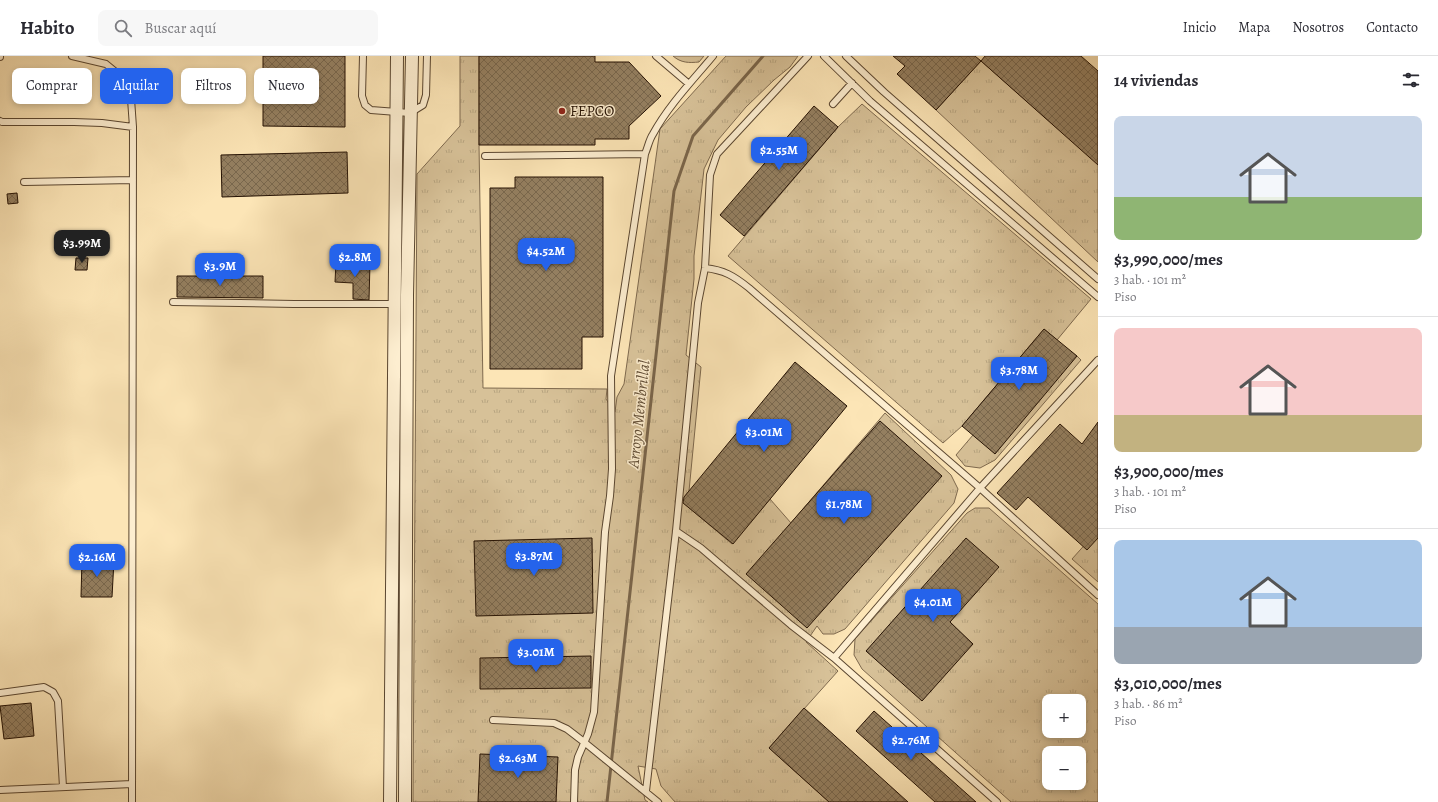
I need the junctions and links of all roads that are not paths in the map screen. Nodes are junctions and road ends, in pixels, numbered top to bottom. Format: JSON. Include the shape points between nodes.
{"nodes":[{"id":1,"x":72,"y":56,"type":"edge"},
{"id":2,"x":363,"y":56,"type":"edge"},
{"id":3,"x":397,"y":56,"type":"edge"},
{"id":4,"x":412,"y":56,"type":"edge"},
{"id":5,"x":427,"y":56,"type":"edge"},
{"id":6,"x":656,"y":56,"type":"edge"},
{"id":7,"x":713,"y":56,"type":"edge"},
{"id":8,"x":808,"y":56,"type":"edge"},
{"id":9,"x":824,"y":56,"type":"edge"},
{"id":10,"x":846,"y":56,"type":"edge"},
{"id":11,"x":852,"y":83,"type":"junction"},
{"id":12,"x":689,"y":84,"type":"junction"},
{"id":13,"x":833,"y":104,"type":"dead end"},
{"id":14,"x":396,"y":112,"type":"junction"},
{"id":15,"x":410,"y":113,"type":"junction"},
{"id":16,"x":0,"y":121,"type":"edge"},
{"id":17,"x":133,"y":128,"type":"junction"},
{"id":18,"x":645,"y":154,"type":"junction"},
{"id":19,"x":485,"y":156,"type":"dead end"},
{"id":20,"x":133,"y":180,"type":"junction"},
{"id":21,"x":24,"y":182,"type":"dead end"},
{"id":22,"x":705,"y":268,"type":"junction"},
{"id":23,"x":1098,"y":279,"type":"edge"},
{"id":24,"x":1098,"y":297,"type":"edge"},
{"id":25,"x":173,"y":302,"type":"dead end"},
{"id":26,"x":395,"y":304,"type":"junction"},
{"id":27,"x":1098,"y":360,"type":"edge"},
{"id":28,"x":980,"y":488,"type":"junction"},
{"id":29,"x":676,"y":531,"type":"junction"},
{"id":30,"x":406,"y":573,"type":"junction"},
{"id":31,"x":392,"y":574,"type":"junction"},
{"id":32,"x":1098,"y":595,"type":"edge"},
{"id":33,"x":834,"y":658,"type":"junction"},
{"id":34,"x":0,"y":693,"type":"edge"},
{"id":35,"x":493,"y":720,"type":"dead end"},
{"id":36,"x":584,"y":742,"type":"junction"},
{"id":37,"x":132,"y":784,"type":"junction"},
{"id":38,"x":63,"y":787,"type":"junction"},
{"id":39,"x":0,"y":790,"type":"edge"},
{"id":40,"x":646,"y":791,"type":"junction"},
{"id":41,"x":132,"y":802,"type":"edge"},
{"id":42,"x":390,"y":802,"type":"edge"},
{"id":43,"x":405,"y":802,"type":"edge"},
{"id":44,"x":574,"y":802,"type":"edge"},
{"id":45,"x":658,"y":802,"type":"edge"},
{"id":46,"x":997,"y":802,"type":"edge"}],
"edges":[{"from":1,"to":17,"type":"lane","via":[[106,64],[122,77],[131,99]]},
{"from":2,"to":14,"type":"lane","via":[[362,96],[365,105],[371,110]]},
{"from":3,"to":14,"type":"street"},
{"from":4,"to":15,"type":"street"},
{"from":5,"to":15,"type":"lane","via":[[426,96],[423,105]]},
{"from":6,"to":12,"type":"lane"},
{"from":7,"to":12,"type":"lane"},
{"from":8,"to":22,"type":"lane","via":[[716,154],[710,175]]},
{"from":9,"to":11,"type":"lane"},
{"from":10,"to":23,"type":"lane"},
{"from":11,"to":13,"type":"lane"},
{"from":11,"to":24,"type":"lane"},
{"from":12,"to":18,"type":"lane","via":[[661,120]]},
{"from":14,"to":15,"type":"lane"},
{"from":14,"to":26,"type":"street"},
{"from":15,"to":30,"type":"street"},
{"from":16,"to":17,"type":"lane","via":[[95,123]]},
{"from":17,"to":20,"type":"lane"},
{"from":18,"to":19,"type":"lane"},
{"from":18,"to":36,"type":"lane","via":[[611,376],[612,469],[605,532],[594,712]]},
{"from":20,"to":21,"type":"lane"},
{"from":20,"to":37,"type":"lane"},
{"from":22,"to":28,"type":"lane","via":[[719,269],[735,276]]},
{"from":22,"to":29,"type":"lane","via":[[698,303]]},
{"from":25,"to":26,"type":"lane"},
{"from":26,"to":31,"type":"street"},
{"from":27,"to":28,"type":"lane"},
{"from":28,"to":32,"type":"lane"},
{"from":28,"to":33,"type":"lane"},
{"from":29,"to":33,"type":"lane","via":[[701,548]]},
{"from":29,"to":40,"type":"lane"},
{"from":30,"to":31,"type":"street"},
{"from":30,"to":43,"type":"street"},
{"from":31,"to":42,"type":"street"},
{"from":33,"to":46,"type":"lane"},
{"from":34,"to":38,"type":"lane","via":[[44,687],[53,692],[58,700]]},
{"from":35,"to":36,"type":"lane","via":[[554,723]]},
{"from":36,"to":40,"type":"lane"},
{"from":36,"to":44,"type":"lane","via":[[575,770]]},
{"from":37,"to":38,"type":"lane"},
{"from":37,"to":41,"type":"lane"},
{"from":38,"to":39,"type":"lane"},
{"from":40,"to":45,"type":"lane"}]}
